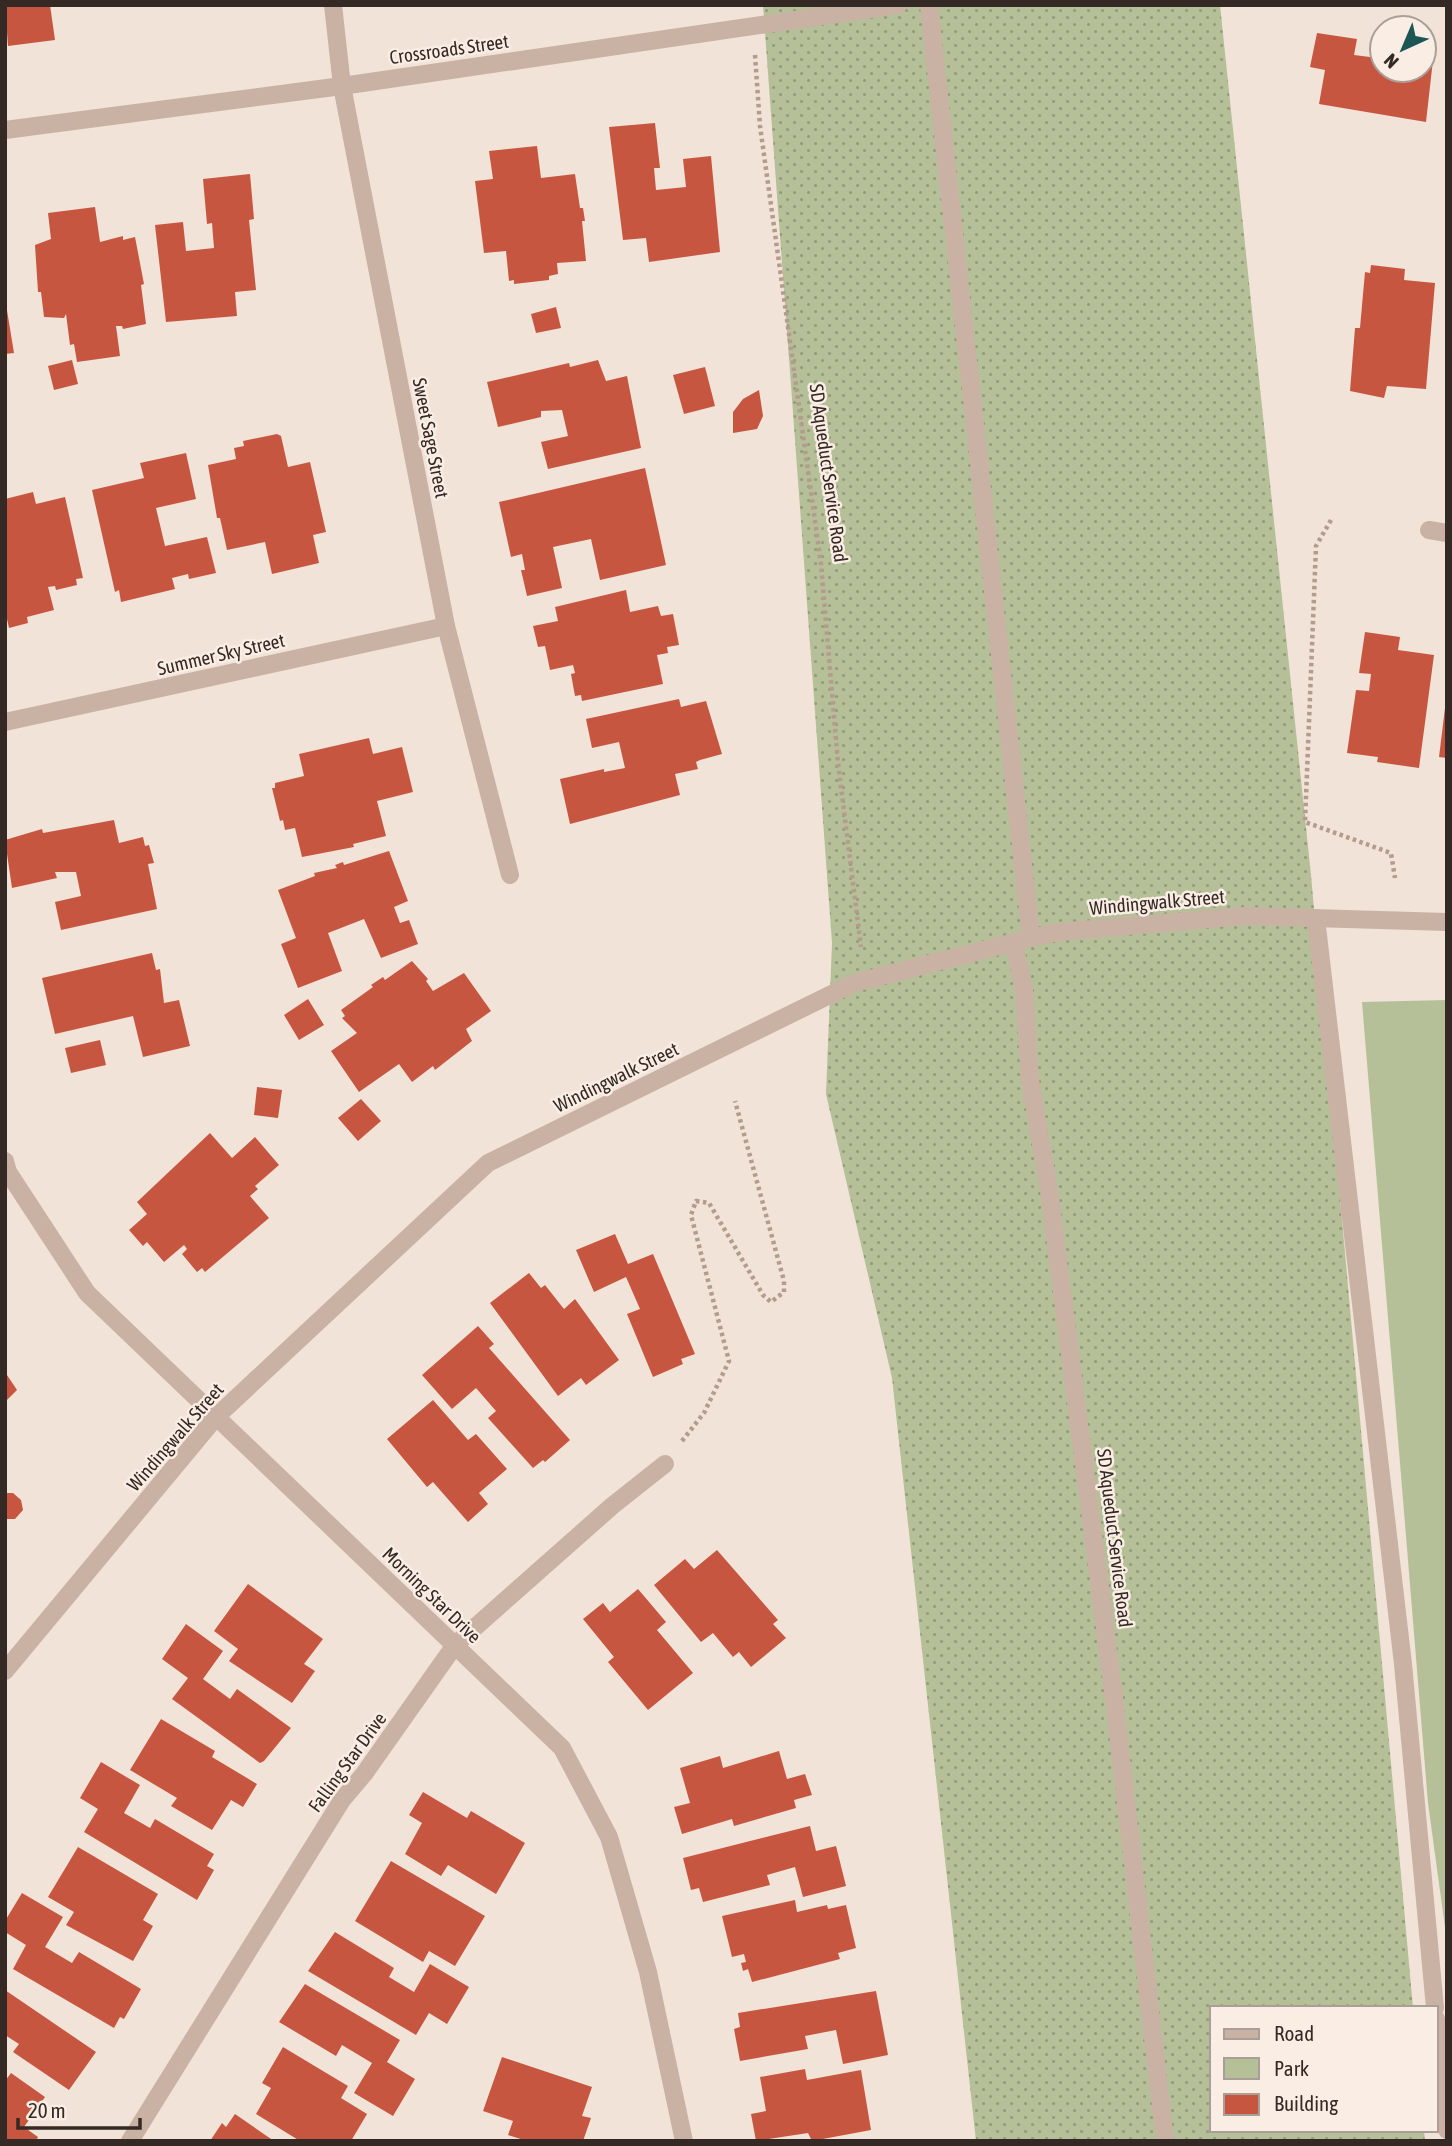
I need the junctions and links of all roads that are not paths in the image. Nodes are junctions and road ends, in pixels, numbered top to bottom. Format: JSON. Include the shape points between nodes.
{"nodes":[{"id":1,"x":333,"y":5,"type":"edge"},
{"id":2,"x":898,"y":5,"type":"edge"},
{"id":3,"x":929,"y":5,"type":"edge"},
{"id":4,"x":342,"y":86,"type":"junction"},
{"id":5,"x":5,"y":130,"type":"edge"},
{"id":6,"x":1429,"y":530,"type":"dead end"},
{"id":7,"x":1447,"y":533,"type":"edge"},
{"id":8,"x":446,"y":626,"type":"junction"},
{"id":9,"x":5,"y":722,"type":"edge"},
{"id":10,"x":510,"y":875,"type":"dead end"},
{"id":11,"x":1316,"y":918,"type":"junction"},
{"id":12,"x":1447,"y":922,"type":"edge"},
{"id":13,"x":1023,"y":940,"type":"junction"},
{"id":14,"x":6,"y":1169,"type":"edge"},
{"id":15,"x":216,"y":1417,"type":"junction"},
{"id":16,"x":665,"y":1464,"type":"road end"},
{"id":17,"x":455,"y":1645,"type":"junction"},
{"id":18,"x":5,"y":1671,"type":"edge"},
{"id":19,"x":1435,"y":2006,"type":"edge"},
{"id":20,"x":1438,"y":2039,"type":"edge"},
{"id":21,"x":1447,"y":2130,"type":"edge"},
{"id":22,"x":130,"y":2141,"type":"edge"},
{"id":23,"x":684,"y":2141,"type":"edge"},
{"id":24,"x":1166,"y":2141,"type":"edge"}],
"edges":[{"from":1,"to":4,"type":"street","name":"Sweet Sage Street"},
{"from":2,"to":4,"type":"street","name":"Crossroads Street"},
{"from":3,"to":13,"type":"street","name":"SD Aqueduct Service Road"},
{"from":4,"to":5,"type":"street","name":"Crossroads Street"},
{"from":4,"to":8,"type":"street","name":"Sweet Sage Street"},
{"from":6,"to":7,"type":"street"},
{"from":8,"to":9,"type":"street","name":"Summer Sky Street"},
{"from":8,"to":10,"type":"street","name":"Sweet Sage Street"},
{"from":11,"to":12,"type":"street","name":"Windingwalk Street"},
{"from":11,"to":13,"type":"street","name":"Windingwalk Street","via":[[1244,916],[1058,932]]},
{"from":11,"to":19,"type":"street","via":[[1403,1664]]},
{"from":13,"to":15,"type":"street","name":"Windingwalk Street","via":[[854,983],[488,1163]]},
{"from":13,"to":24,"type":"street","name":"SD Aqueduct Service Road","via":[[1030,1080],[1049,1190]]},
{"from":14,"to":15,"type":"street","name":"Morning Star Drive","via":[[87,1293]]},
{"from":15,"to":17,"type":"street","name":"Morning Star Drive"},
{"from":15,"to":18,"type":"street","name":"Windingwalk Street"},
{"from":16,"to":17,"type":"street","name":"Falling Star Drive"},
{"from":17,"to":22,"type":"street","name":"Falling Star Drive","via":[[342,1800]]},
{"from":17,"to":23,"type":"street","name":"Morning Star Drive","via":[[562,1748],[609,1837],[648,1972]]},
{"from":20,"to":21,"type":"street"}]}
